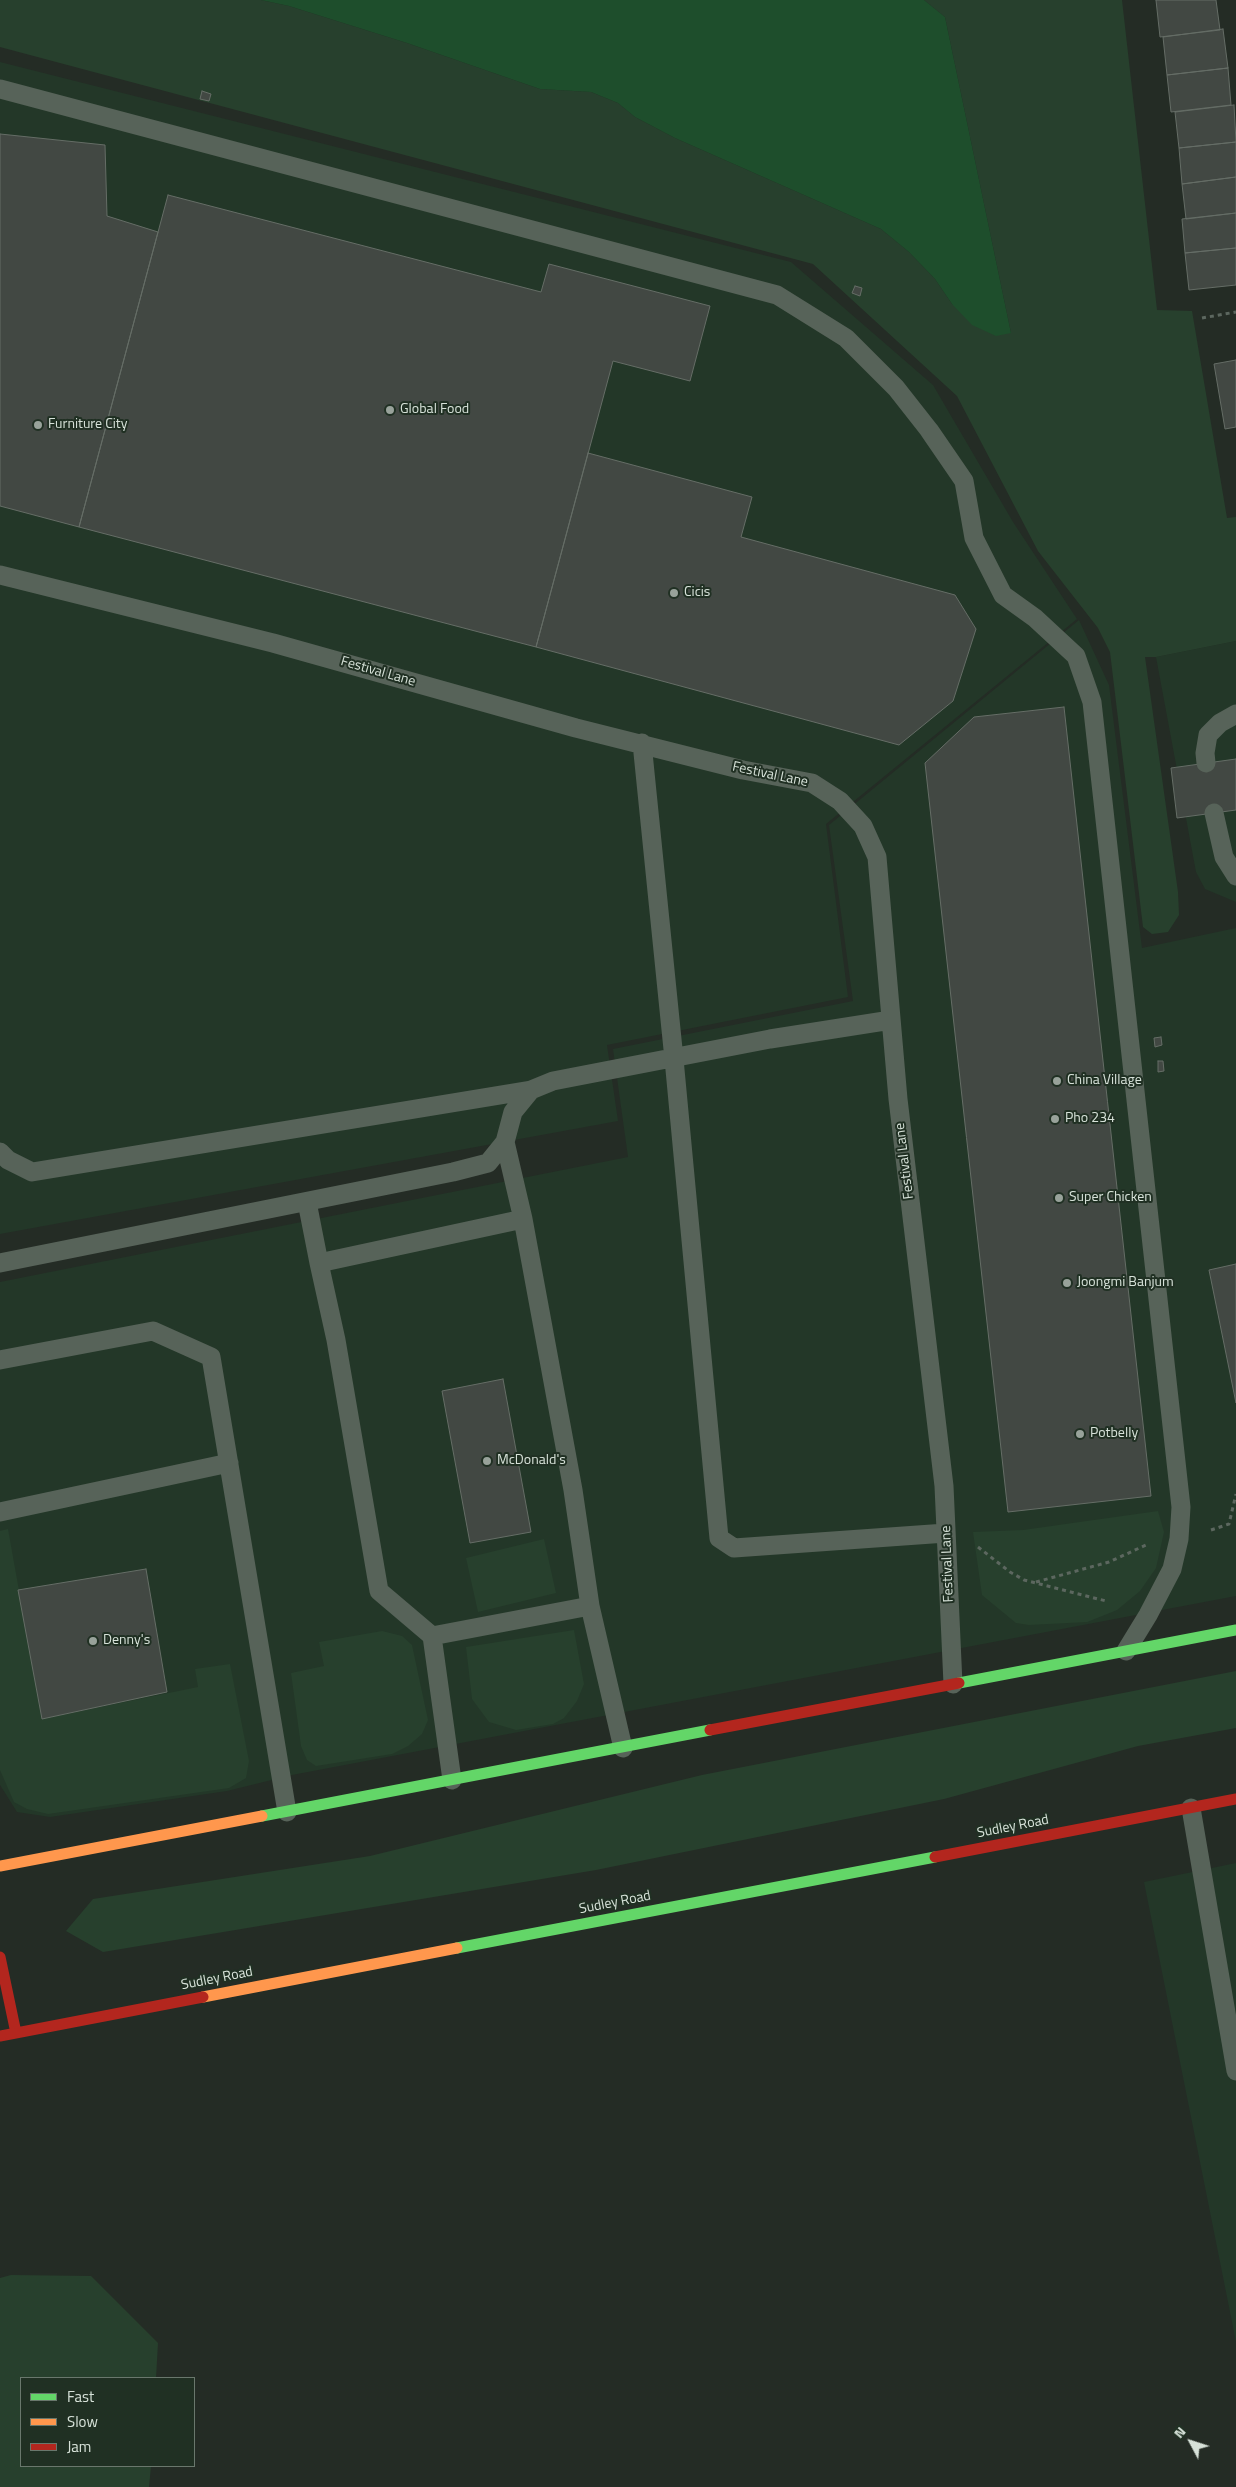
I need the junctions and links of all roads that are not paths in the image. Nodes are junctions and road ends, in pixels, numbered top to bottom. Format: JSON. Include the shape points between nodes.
{"nodes":[{"id":1,"x":0,"y":89,"type":"edge"},
{"id":2,"x":0,"y":575,"type":"edge"},
{"id":3,"x":1236,"y":714,"type":"edge"},
{"id":4,"x":642,"y":743,"type":"junction"},
{"id":5,"x":1206,"y":762,"type":"dead end"},
{"id":6,"x":1214,"y":813,"type":"dead end"},
{"id":7,"x":1236,"y":876,"type":"edge"},
{"id":8,"x":891,"y":1020,"type":"junction"},
{"id":9,"x":674,"y":1059,"type":"junction"},
{"id":10,"x":531,"y":1090,"type":"junction"},
{"id":11,"x":505,"y":1142,"type":"junction"},
{"id":12,"x":0,"y":1152,"type":"edge"},
{"id":13,"x":307,"y":1202,"type":"junction"},
{"id":14,"x":523,"y":1219,"type":"junction"},
{"id":15,"x":0,"y":1263,"type":"edge"},
{"id":16,"x":319,"y":1263,"type":"junction"},
{"id":17,"x":0,"y":1360,"type":"edge"},
{"id":18,"x":229,"y":1463,"type":"junction"},
{"id":19,"x":0,"y":1512,"type":"edge"},
{"id":20,"x":946,"y":1533,"type":"junction"},
{"id":21,"x":590,"y":1606,"type":"junction"},
{"id":22,"x":1236,"y":1630,"type":"edge"},
{"id":23,"x":432,"y":1636,"type":"junction"},
{"id":24,"x":1126,"y":1652,"type":"junction"},
{"id":25,"x":953,"y":1684,"type":"junction"},
{"id":26,"x":623,"y":1748,"type":"junction"},
{"id":27,"x":452,"y":1780,"type":"junction"},
{"id":28,"x":1236,"y":1799,"type":"edge"},
{"id":29,"x":1191,"y":1808,"type":"junction"},
{"id":30,"x":288,"y":1812,"type":"junction"},
{"id":31,"x":0,"y":1866,"type":"edge"},
{"id":32,"x":0,"y":1957,"type":"edge"},
{"id":33,"x":16,"y":2033,"type":"junction"},
{"id":34,"x":0,"y":2036,"type":"edge"},
{"id":35,"x":1236,"y":2071,"type":"edge"}],
"edges":[{"from":1,"to":24,"type":"lane","via":[[777,295],[846,338],[896,388],[964,481],[974,538],[1003,595],[1035,618],[1076,656],[1092,702],[1181,1507],[1172,1569]]},
{"from":2,"to":4,"type":"lane","name":"Festival Lane","via":[[273,642],[576,728]]},
{"from":3,"to":5,"type":"lane","via":[[1208,734],[1204,753]]},
{"from":4,"to":8,"type":"lane","name":"Festival Lane","via":[[743,770],[812,783],[840,801],[863,826],[877,857]]},
{"from":4,"to":9,"type":"lane"},
{"from":6,"to":7,"type":"lane","via":[[1224,857]]},
{"from":8,"to":9,"type":"lane"},
{"from":8,"to":20,"type":"lane","name":"Festival Lane","via":[[944,1486]]},
{"from":9,"to":10,"type":"lane","via":[[553,1081]]},
{"from":9,"to":20,"type":"lane","via":[[719,1538],[734,1548]]},
{"from":10,"to":11,"type":"lane","via":[[512,1112]]},
{"from":10,"to":12,"type":"lane","via":[[32,1172],[8,1160]]},
{"from":11,"to":13,"type":"lane","via":[[488,1163]]},
{"from":11,"to":14,"type":"lane"},
{"from":13,"to":15,"type":"lane"},
{"from":13,"to":16,"type":"lane"},
{"from":14,"to":16,"type":"lane"},
{"from":14,"to":21,"type":"lane","via":[[573,1490]]},
{"from":16,"to":23,"type":"lane","via":[[336,1340],[379,1591]]},
{"from":17,"to":18,"type":"lane","via":[[152,1331],[212,1357]]},
{"from":18,"to":19,"type":"lane"},
{"from":18,"to":30,"type":"lane"},
{"from":20,"to":25,"type":"lane","name":"Festival Lane"},
{"from":21,"to":23,"type":"lane"},
{"from":21,"to":26,"type":"lane"},
{"from":22,"to":24,"type":"main road"},
{"from":23,"to":27,"type":"lane"},
{"from":24,"to":25,"type":"main road"},
{"from":25,"to":26,"type":"main road"},
{"from":26,"to":27,"type":"main road"},
{"from":27,"to":30,"type":"main road"},
{"from":28,"to":29,"type":"main road","name":"Sudley Road"},
{"from":29,"to":33,"type":"main road","name":"Sudley Road"},
{"from":29,"to":35,"type":"lane"},
{"from":30,"to":31,"type":"main road"},
{"from":32,"to":33,"type":"main road"},
{"from":33,"to":34,"type":"main road","name":"Sudley Road"}]}
